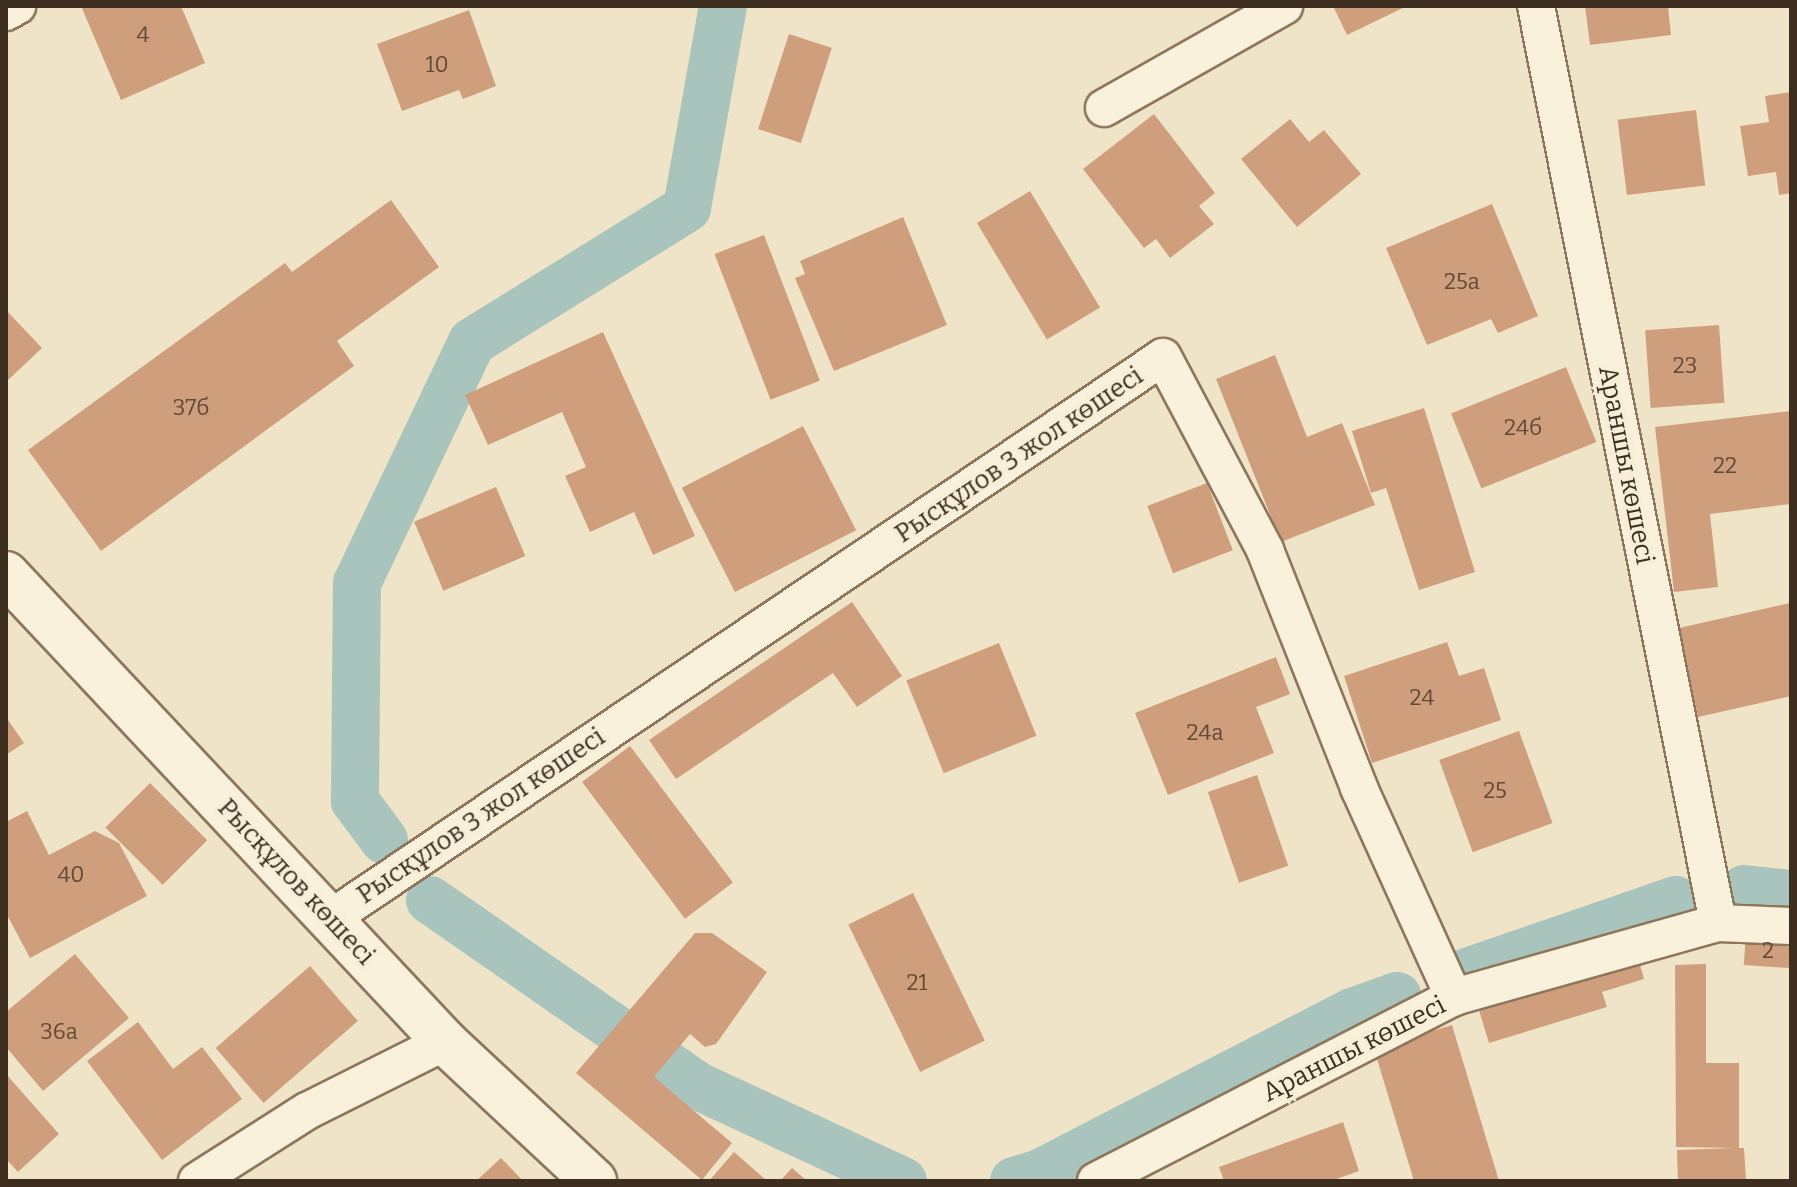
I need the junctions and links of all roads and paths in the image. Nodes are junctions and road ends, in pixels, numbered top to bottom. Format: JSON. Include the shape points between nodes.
{"nodes":[{"id":1,"x":17,"y":6,"type":"edge"},
{"id":2,"x":1284,"y":6,"type":"edge"},
{"id":3,"x":1536,"y":6,"type":"edge"},
{"id":4,"x":6,"y":12,"type":"edge"},
{"id":5,"x":1104,"y":108,"type":"dead end"},
{"id":6,"x":6,"y":574,"type":"edge"},
{"id":7,"x":331,"y":918,"type":"junction"},
{"id":8,"x":1718,"y":923,"type":"junction"},
{"id":9,"x":1791,"y":926,"type":"edge"},
{"id":10,"x":1454,"y":997,"type":"junction"},
{"id":11,"x":445,"y":1042,"type":"junction"},
{"id":12,"x":197,"y":1181,"type":"edge"},
{"id":13,"x":594,"y":1181,"type":"edge"},
{"id":14,"x":1096,"y":1181,"type":"edge"}],
"edges":[{"from":1,"to":4,"type":"street"},
{"from":2,"to":5,"type":"street"},
{"from":3,"to":8,"type":"street","name":"Араншы көшесі"},
{"from":6,"to":7,"type":"main road","name":"Рысқұлов көшесі"},
{"from":7,"to":10,"type":"street","name":"Рысқұлов 3 жол көшесі","via":[[1163,357],[1265,550],[1359,788]]},
{"from":7,"to":11,"type":"main road","name":"Рысқұлов көшесі"},
{"from":8,"to":9,"type":"street","name":"Араншы көшесі"},
{"from":8,"to":10,"type":"street","name":"Араншы көшесі"},
{"from":10,"to":14,"type":"street","name":"Араншы көшесі"},
{"from":11,"to":12,"type":"street","via":[[307,1111]]},
{"from":11,"to":13,"type":"main road","name":"Рысқұлов көшесі"}]}
